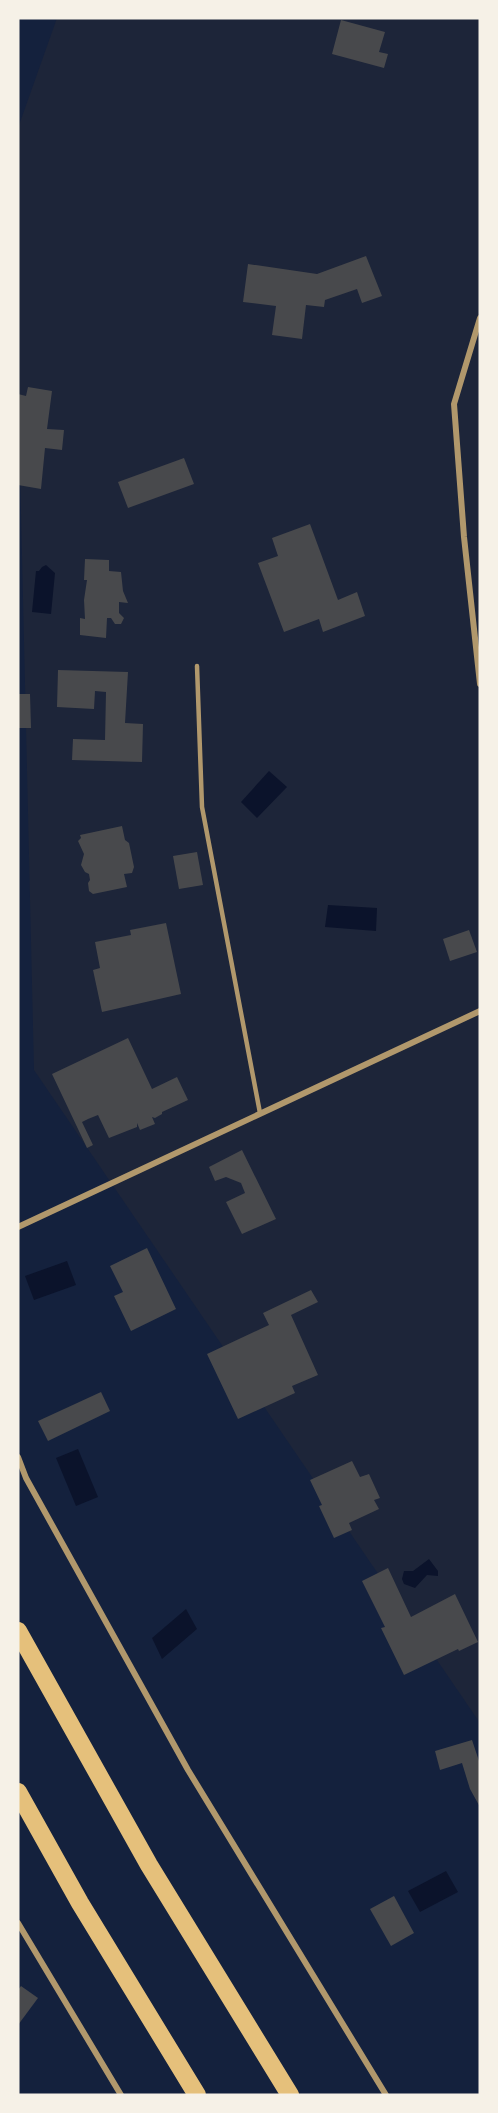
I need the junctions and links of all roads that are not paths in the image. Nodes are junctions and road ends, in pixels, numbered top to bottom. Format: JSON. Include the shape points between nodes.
{"nodes":[{"id":1,"x":480,"y":318,"type":"edge"},
{"id":2,"x":197,"y":666,"type":"dead end"},
{"id":3,"x":480,"y":684,"type":"edge"},
{"id":4,"x":480,"y":1011,"type":"edge"},
{"id":5,"x":260,"y":1113,"type":"junction"},
{"id":6,"x":18,"y":1227,"type":"edge"},
{"id":7,"x":18,"y":1456,"type":"edge"},
{"id":8,"x":18,"y":1631,"type":"edge"},
{"id":9,"x":18,"y":1792,"type":"edge"},
{"id":10,"x":18,"y":1923,"type":"edge"},
{"id":11,"x":121,"y":2095,"type":"edge"},
{"id":12,"x":197,"y":2095,"type":"edge"},
{"id":13,"x":290,"y":2095,"type":"edge"},
{"id":14,"x":386,"y":2095,"type":"edge"}],
"edges":[{"from":1,"to":3,"type":"street","via":[[454,404]]},
{"from":2,"to":5,"type":"lane","via":[[202,807]]},
{"from":4,"to":5,"type":"street"},
{"from":5,"to":6,"type":"street"},
{"from":7,"to":14,"type":"street","via":[[26,1478],[188,1770]]},
{"from":8,"to":13,"type":"highway","via":[[149,1865]]},
{"from":9,"to":12,"type":"highway","via":[[80,1903]]},
{"from":10,"to":11,"type":"street"}]}
